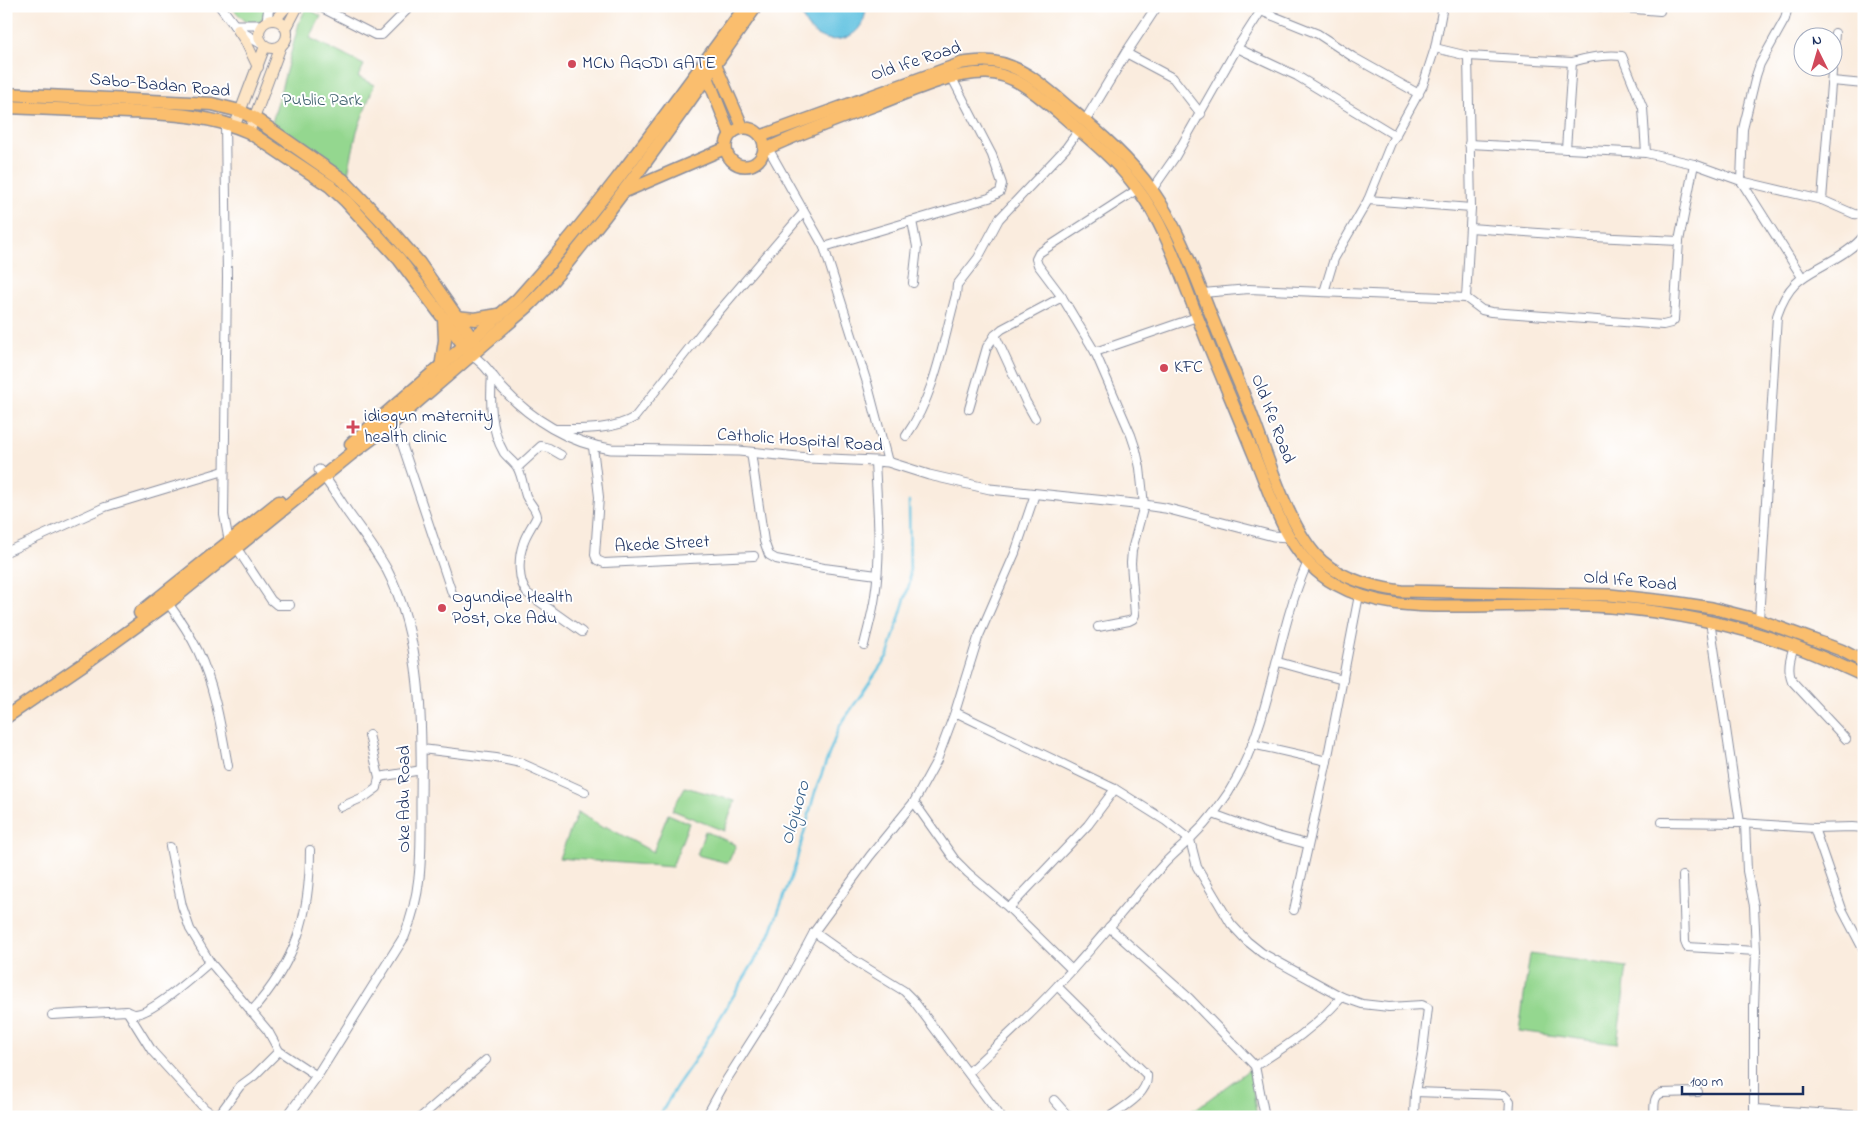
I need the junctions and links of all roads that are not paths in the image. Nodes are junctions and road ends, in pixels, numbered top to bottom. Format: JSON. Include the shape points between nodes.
{"nodes":[{"id":1,"x":220,"y":6,"type":"edge"},
{"id":2,"x":269,"y":6,"type":"edge"},
{"id":3,"x":298,"y":6,"type":"edge"},
{"id":4,"x":318,"y":6,"type":"edge"},
{"id":5,"x":411,"y":6,"type":"edge"},
{"id":6,"x":746,"y":6,"type":"edge"},
{"id":7,"x":756,"y":6,"type":"edge"},
{"id":8,"x":1158,"y":6,"type":"edge"},
{"id":9,"x":1443,"y":6,"type":"edge"},
{"id":10,"x":1596,"y":6,"type":"edge"},
{"id":11,"x":1788,"y":6,"type":"edge"},
{"id":12,"x":285,"y":7,"type":"edge"},
{"id":13,"x":1262,"y":9,"type":"edge"},
{"id":14,"x":1660,"y":11,"type":"dead end"},
{"id":15,"x":268,"y":22,"type":"junction"},
{"id":16,"x":236,"y":27,"type":"junction"},
{"id":17,"x":286,"y":29,"type":"junction"},
{"id":18,"x":264,"y":45,"type":"junction"},
{"id":19,"x":281,"y":46,"type":"junction"},
{"id":20,"x":1237,"y":48,"type":"junction"},
{"id":21,"x":1435,"y":48,"type":"junction"},
{"id":22,"x":1126,"y":53,"type":"junction"},
{"id":23,"x":1468,"y":56,"type":"junction"},
{"id":24,"x":1572,"y":62,"type":"junction"},
{"id":25,"x":709,"y":64,"type":"junction"},
{"id":26,"x":258,"y":67,"type":"junction"},
{"id":27,"x":952,"y":78,"type":"junction"},
{"id":28,"x":1832,"y":78,"type":"edge"},
{"id":29,"x":1832,"y":81,"type":"junction"},
{"id":30,"x":1864,"y":84,"type":"edge"},
{"id":31,"x":6,"y":94,"type":"edge"},
{"id":32,"x":1419,"y":94,"type":"junction"},
{"id":33,"x":88,"y":104,"type":"junction"},
{"id":34,"x":6,"y":107,"type":"edge"},
{"id":35,"x":240,"y":111,"type":"junction"},
{"id":36,"x":1201,"y":114,"type":"junction"},
{"id":37,"x":254,"y":118,"type":"junction"},
{"id":38,"x":230,"y":124,"type":"junction"},
{"id":39,"x":1082,"y":125,"type":"junction"},
{"id":40,"x":743,"y":128,"type":"junction"},
{"id":41,"x":249,"y":132,"type":"junction"},
{"id":42,"x":730,"y":134,"type":"junction"},
{"id":43,"x":760,"y":136,"type":"junction"},
{"id":44,"x":1396,"y":136,"type":"junction"},
{"id":45,"x":1469,"y":144,"type":"junction"},
{"id":46,"x":726,"y":148,"type":"junction"},
{"id":47,"x":766,"y":149,"type":"junction"},
{"id":48,"x":1566,"y":149,"type":"junction"},
{"id":49,"x":1646,"y":153,"type":"junction"},
{"id":50,"x":1694,"y":164,"type":"junction"},
{"id":51,"x":1741,"y":182,"type":"junction"},
{"id":52,"x":1138,"y":189,"type":"junction"},
{"id":53,"x":1152,"y":190,"type":"junction"},
{"id":54,"x":624,"y":192,"type":"junction"},
{"id":55,"x":1368,"y":200,"type":"junction"},
{"id":56,"x":1822,"y":200,"type":"junction"},
{"id":57,"x":1471,"y":208,"type":"junction"},
{"id":58,"x":803,"y":213,"type":"junction"},
{"id":59,"x":1864,"y":215,"type":"edge"},
{"id":60,"x":912,"y":221,"type":"junction"},
{"id":61,"x":1470,"y":228,"type":"junction"},
{"id":62,"x":1864,"y":235,"type":"edge"},
{"id":63,"x":1680,"y":241,"type":"junction"},
{"id":64,"x":824,"y":247,"type":"junction"},
{"id":65,"x":1190,"y":258,"type":"junction"},
{"id":66,"x":1177,"y":263,"type":"junction"},
{"id":67,"x":1802,"y":277,"type":"junction"},
{"id":68,"x":913,"y":283,"type":"dead end"},
{"id":69,"x":1324,"y":292,"type":"junction"},
{"id":70,"x":1203,"y":293,"type":"junction"},
{"id":71,"x":1062,"y":298,"type":"junction"},
{"id":72,"x":1466,"y":298,"type":"junction"},
{"id":73,"x":447,"y":313,"type":"junction"},
{"id":74,"x":503,"y":314,"type":"junction"},
{"id":75,"x":1197,"y":317,"type":"junction"},
{"id":76,"x":995,"y":335,"type":"junction"},
{"id":77,"x":471,"y":347,"type":"junction"},
{"id":78,"x":1095,"y":352,"type":"junction"},
{"id":79,"x":441,"y":368,"type":"junction"},
{"id":80,"x":492,"y":374,"type":"junction"},
{"id":81,"x":969,"y":409,"type":"dead end"},
{"id":82,"x":1035,"y":418,"type":"dead end"},
{"id":83,"x":390,"y":425,"type":"junction"},
{"id":84,"x":554,"y":429,"type":"junction"},
{"id":85,"x":906,"y":436,"type":"dead end"},
{"id":86,"x":593,"y":447,"type":"junction"},
{"id":87,"x":751,"y":452,"type":"junction"},
{"id":88,"x":561,"y":455,"type":"dead end"},
{"id":89,"x":875,"y":461,"type":"junction"},
{"id":90,"x":888,"y":462,"type":"junction"},
{"id":91,"x":518,"y":467,"type":"junction"},
{"id":92,"x":224,"y":471,"type":"junction"},
{"id":93,"x":321,"y":473,"type":"junction"},
{"id":94,"x":1035,"y":494,"type":"junction"},
{"id":95,"x":1144,"y":505,"type":"junction"},
{"id":96,"x":1288,"y":537,"type":"junction"},
{"id":97,"x":232,"y":544,"type":"junction"},
{"id":98,"x":6,"y":552,"type":"edge"},
{"id":99,"x":754,"y":556,"type":"dead end"},
{"id":100,"x":1307,"y":564,"type":"junction"},
{"id":101,"x":877,"y":575,"type":"junction"},
{"id":102,"x":452,"y":593,"type":"dead end"},
{"id":103,"x":1359,"y":596,"type":"junction"},
{"id":104,"x":168,"y":603,"type":"junction"},
{"id":105,"x":290,"y":604,"type":"dead end"},
{"id":106,"x":1759,"y":620,"type":"junction"},
{"id":107,"x":1710,"y":621,"type":"junction"},
{"id":108,"x":1098,"y":627,"type":"dead end"},
{"id":109,"x":582,"y":632,"type":"dead end"},
{"id":110,"x":120,"y":633,"type":"junction"},
{"id":111,"x":864,"y":645,"type":"dead end"},
{"id":112,"x":1794,"y":646,"type":"junction"},
{"id":113,"x":1278,"y":662,"type":"junction"},
{"id":114,"x":1864,"y":662,"type":"edge"},
{"id":115,"x":1864,"y":676,"type":"edge"},
{"id":116,"x":1343,"y":680,"type":"junction"},
{"id":117,"x":6,"y":708,"type":"edge"},
{"id":118,"x":955,"y":712,"type":"junction"},
{"id":119,"x":6,"y":717,"type":"edge"},
{"id":120,"x":369,"y":735,"type":"dead end"},
{"id":121,"x":1846,"y":739,"type":"dead end"},
{"id":122,"x":1252,"y":744,"type":"junction"},
{"id":123,"x":422,"y":749,"type":"junction"},
{"id":124,"x":1327,"y":762,"type":"junction"},
{"id":125,"x":228,"y":766,"type":"dead end"},
{"id":126,"x":422,"y":770,"type":"junction"},
{"id":127,"x":379,"y":777,"type":"junction"},
{"id":128,"x":1115,"y":789,"type":"junction"},
{"id":129,"x":585,"y":792,"type":"dead end"},
{"id":130,"x":914,"y":802,"type":"junction"},
{"id":131,"x":341,"y":806,"type":"dead end"},
{"id":132,"x":1213,"y":814,"type":"junction"},
{"id":133,"x":1662,"y":822,"type":"dead end"},
{"id":134,"x":1742,"y":823,"type":"junction"},
{"id":135,"x":1814,"y":828,"type":"junction"},
{"id":136,"x":1864,"y":828,"type":"edge"},
{"id":137,"x":1190,"y":840,"type":"junction"},
{"id":138,"x":1307,"y":844,"type":"junction"},
{"id":139,"x":170,"y":847,"type":"dead end"},
{"id":140,"x":310,"y":850,"type":"dead end"},
{"id":141,"x":1683,"y":876,"type":"dead end"},
{"id":142,"x":1009,"y":908,"type":"junction"},
{"id":143,"x":1294,"y":910,"type":"dead end"},
{"id":144,"x":1109,"y":927,"type":"junction"},
{"id":145,"x":814,"y":932,"type":"junction"},
{"id":146,"x":1756,"y":951,"type":"junction"},
{"id":147,"x":1864,"y":951,"type":"edge"},
{"id":148,"x":210,"y":962,"type":"junction"},
{"id":149,"x":1072,"y":970,"type":"junction"},
{"id":150,"x":1058,"y":986,"type":"junction"},
{"id":151,"x":1342,"y":997,"type":"junction"},
{"id":152,"x":127,"y":1011,"type":"junction"},
{"id":153,"x":251,"y":1012,"type":"junction"},
{"id":154,"x":52,"y":1015,"type":"dead end"},
{"id":155,"x":278,"y":1051,"type":"junction"},
{"id":156,"x":486,"y":1060,"type":"dead end"},
{"id":157,"x":1255,"y":1066,"type":"junction"},
{"id":158,"x":969,"y":1072,"type":"junction"},
{"id":159,"x":317,"y":1076,"type":"junction"},
{"id":160,"x":1415,"y":1092,"type":"junction"},
{"id":161,"x":1698,"y":1092,"type":"dead end"},
{"id":162,"x":1054,"y":1100,"type":"dead end"},
{"id":163,"x":1755,"y":1113,"type":"edge"},
{"id":164,"x":1864,"y":1116,"type":"edge"},
{"id":165,"x":287,"y":1117,"type":"edge"},
{"id":166,"x":421,"y":1117,"type":"edge"},
{"id":167,"x":706,"y":1117,"type":"edge"},
{"id":168,"x":1001,"y":1117,"type":"edge"},
{"id":169,"x":1069,"y":1117,"type":"edge"},
{"id":170,"x":1109,"y":1117,"type":"edge"},
{"id":171,"x":1265,"y":1117,"type":"edge"},
{"id":172,"x":1414,"y":1117,"type":"edge"},
{"id":173,"x":1509,"y":1117,"type":"edge"},
{"id":174,"x":1654,"y":1117,"type":"edge"}],
"edges":[{"from":1,"to":16,"type":"street"},
{"from":2,"to":15,"type":"street"},
{"from":3,"to":17,"type":"main road"},
{"from":4,"to":5,"type":"street","via":[[375,35],[382,35]]},
{"from":6,"to":25,"type":"highway"},
{"from":7,"to":25,"type":"highway"},
{"from":8,"to":22,"type":"street"},
{"from":9,"to":21,"type":"street"},
{"from":10,"to":14,"type":"street"},
{"from":11,"to":51,"type":"street","via":[[1785,19],[1756,76],[1743,129]]},
{"from":12,"to":15,"type":"main road"},
{"from":13,"to":20,"type":"street"},
{"from":13,"to":32,"type":"street","via":[[1318,34]]},
{"from":15,"to":16,"type":"street"},
{"from":15,"to":17,"type":"main road","via":[[280,22]]},
{"from":15,"to":18,"type":"main road","via":[[259,36]]},
{"from":16,"to":18,"type":"street"},
{"from":16,"to":26,"type":"main road"},
{"from":17,"to":19,"type":"main road","via":[[287,37]]},
{"from":18,"to":19,"type":"main road"},
{"from":18,"to":26,"type":"main road"},
{"from":19,"to":37,"type":"main road"},
{"from":20,"to":36,"type":"street"},
{"from":20,"to":44,"type":"street","via":[[1297,76]]},
{"from":21,"to":23,"type":"street"},
{"from":21,"to":32,"type":"street"},
{"from":22,"to":36,"type":"street","via":[[1173,78]]},
{"from":22,"to":39,"type":"street"},
{"from":23,"to":24,"type":"street"},
{"from":23,"to":45,"type":"street"},
{"from":24,"to":48,"type":"street"},
{"from":24,"to":49,"type":"street","via":[[1609,54],[1622,56],[1643,108]]},
{"from":25,"to":40,"type":"main road"},
{"from":25,"to":42,"type":"main road"},
{"from":25,"to":54,"type":"highway"},
{"from":25,"to":74,"type":"highway","via":[[542,273]]},
{"from":26,"to":35,"type":"main road"},
{"from":27,"to":39,"type":"main road","name":"Old Ife Road","via":[[986,73],[1012,79]]},
{"from":27,"to":47,"type":"main road","name":"Old Ife Road"},
{"from":27,"to":60,"type":"street","via":[[992,155],[1002,184],[1000,192]]},
{"from":28,"to":29,"type":"street"},
{"from":29,"to":30,"type":"street"},
{"from":29,"to":56,"type":"street"},
{"from":31,"to":33,"type":"highway","name":"Sabo-Badan Road"},
{"from":32,"to":44,"type":"street"},
{"from":33,"to":34,"type":"highway","name":"Sabo-Badan Road"},
{"from":33,"to":35,"type":"highway","name":"Sabo-Badan Road","via":[[203,104]]},
{"from":33,"to":38,"type":"highway","name":"Sabo-Badan Road","via":[[207,118]]},
{"from":35,"to":37,"type":"highway","name":"Sabo-Badan Road"},
{"from":35,"to":38,"type":"main road"},
{"from":36,"to":53,"type":"street"},
{"from":37,"to":41,"type":"main road"},
{"from":37,"to":73,"type":"highway","name":"Sabo-Badan Road","via":[[348,185],[419,263]]},
{"from":38,"to":41,"type":"highway","name":"Sabo-Badan Road"},
{"from":38,"to":92,"type":"street"},
{"from":39,"to":43,"type":"main road","name":"Old Ife Road","via":[[1045,87],[1026,74],[1001,63],[986,61],[962,63]]},
{"from":39,"to":52,"type":"main road","name":"Old Ife Road"},
{"from":39,"to":53,"type":"main road","name":"Old Ife Road","via":[[1103,135]]},
{"from":39,"to":85,"type":"street","via":[[1066,148],[999,219],[978,258],[957,285],[929,390],[917,420]]},
{"from":40,"to":42,"type":"main road"},
{"from":40,"to":43,"type":"main road"},
{"from":41,"to":73,"type":"highway","name":"Sabo-Badan Road","via":[[330,186]]},
{"from":42,"to":46,"type":"main road"},
{"from":43,"to":47,"type":"main road"},
{"from":44,"to":55,"type":"street"},
{"from":45,"to":48,"type":"street"},
{"from":45,"to":57,"type":"street"},
{"from":46,"to":47,"type":"main road","name":"Old Ife Road","via":[[732,161],[741,166],[751,165]]},
{"from":46,"to":54,"type":"main road"},
{"from":47,"to":58,"type":"street"},
{"from":48,"to":49,"type":"street"},
{"from":49,"to":50,"type":"street"},
{"from":50,"to":51,"type":"street"},
{"from":50,"to":63,"type":"street"},
{"from":51,"to":56,"type":"street"},
{"from":51,"to":67,"type":"street"},
{"from":52,"to":66,"type":"main road","name":"Old Ife Road"},
{"from":52,"to":71,"type":"street","via":[[1039,253],[1036,258],[1038,265]]},
{"from":53,"to":65,"type":"main road","name":"Old Ife Road"},
{"from":54,"to":77,"type":"highway","via":[[542,293],[503,329]]},
{"from":55,"to":57,"type":"street"},
{"from":55,"to":69,"type":"street","via":[[1334,259]]},
{"from":56,"to":59,"type":"street"},
{"from":57,"to":61,"type":"street"},
{"from":58,"to":64,"type":"street"},
{"from":58,"to":84,"type":"street","via":[[709,323],[635,417],[598,428]]},
{"from":60,"to":64,"type":"street"},
{"from":60,"to":68,"type":"street","via":[[916,247]]},
{"from":61,"to":63,"type":"street"},
{"from":61,"to":72,"type":"street"},
{"from":62,"to":67,"type":"street","via":[[1851,248]]},
{"from":63,"to":72,"type":"street","via":[[1674,320],[1671,324],[1491,312],[1482,310]]},
{"from":64,"to":90,"type":"street","via":[[868,386]]},
{"from":65,"to":66,"type":"main road"},
{"from":65,"to":70,"type":"main road","name":"Old Ife Road"},
{"from":66,"to":75,"type":"main road","name":"Old Ife Road"},
{"from":67,"to":106,"type":"street","via":[[1790,288],[1777,316]]},
{"from":69,"to":70,"type":"street","via":[[1249,288]]},
{"from":69,"to":72,"type":"street"},
{"from":70,"to":106,"type":"main road","name":"Old Ife Road","via":[[1298,531],[1316,556],[1328,566],[1358,581],[1400,591],[1610,595],[1712,608]]},
{"from":71,"to":76,"type":"street"},
{"from":71,"to":78,"type":"street"},
{"from":73,"to":74,"type":"highway","via":[[484,319]]},
{"from":73,"to":77,"type":"highway","name":"Sabo-Badan Road"},
{"from":73,"to":79,"type":"highway"},
{"from":74,"to":77,"type":"highway"},
{"from":75,"to":78,"type":"street"},
{"from":75,"to":96,"type":"main road","name":"Old Ife Road"},
{"from":76,"to":81,"type":"street","via":[[987,347]]},
{"from":76,"to":82,"type":"street"},
{"from":77,"to":79,"type":"highway"},
{"from":77,"to":80,"type":"street","name":"Catholic Hospital Road"},
{"from":77,"to":83,"type":"highway"},
{"from":78,"to":95,"type":"street","via":[[1134,442]]},
{"from":79,"to":93,"type":"highway"},
{"from":80,"to":84,"type":"street","name":"Catholic Hospital Road","via":[[518,404]]},
{"from":80,"to":91,"type":"street","via":[[492,419],[505,454]]},
{"from":83,"to":93,"type":"highway"},
{"from":83,"to":102,"type":"street","via":[[402,441]]},
{"from":84,"to":86,"type":"street","name":"Catholic Hospital Road"},
{"from":86,"to":87,"type":"street","name":"Catholic Hospital Road"},
{"from":86,"to":99,"type":"street","name":"Akede Street","via":[[599,496],[594,546],[597,560],[604,563]]},
{"from":87,"to":89,"type":"street","name":"Catholic Hospital Road"},
{"from":87,"to":101,"type":"street","via":[[768,555],[824,568]]},
{"from":88,"to":91,"type":"street","via":[[541,446]]},
{"from":89,"to":90,"type":"street","name":"Catholic Hospital Road"},
{"from":89,"to":101,"type":"street","via":[[879,528]]},
{"from":90,"to":94,"type":"street","name":"Catholic Hospital Road","via":[[964,484]]},
{"from":91,"to":109,"type":"street","via":[[527,498],[537,513],[522,544],[522,586],[527,593]]},
{"from":92,"to":97,"type":"street","via":[[224,516]]},
{"from":92,"to":98,"type":"street","via":[[98,510]]},
{"from":93,"to":97,"type":"highway"},
{"from":93,"to":123,"type":"street","name":"Oke Adu Road","via":[[383,563],[400,603],[416,668]]},
{"from":94,"to":95,"type":"street","name":"Catholic Hospital Road"},
{"from":94,"to":118,"type":"street","via":[[1015,553],[978,638]]},
{"from":95,"to":96,"type":"street","name":"Catholic Hospital Road"},
{"from":95,"to":108,"type":"street","via":[[1132,550],[1135,615],[1133,620]]},
{"from":96,"to":100,"type":"main road","name":"Old Ife Road"},
{"from":97,"to":104,"type":"highway"},
{"from":97,"to":105,"type":"street","via":[[271,600],[277,604]]},
{"from":97,"to":110,"type":"highway"},
{"from":100,"to":103,"type":"main road","name":"Old Ife Road","via":[[1336,585]]},
{"from":100,"to":113,"type":"street","via":[[1296,589]]},
{"from":101,"to":111,"type":"street"},
{"from":103,"to":107,"type":"main road","name":"Old Ife Road","via":[[1401,606],[1608,607]]},
{"from":103,"to":116,"type":"street"},
{"from":104,"to":110,"type":"highway"},
{"from":104,"to":125,"type":"street","via":[[185,626],[207,673]]},
{"from":106,"to":114,"type":"main road","name":"Old Ife Road"},
{"from":107,"to":112,"type":"main road","name":"Old Ife Road"},
{"from":107,"to":134,"type":"street"},
{"from":110,"to":117,"type":"highway"},
{"from":110,"to":119,"type":"highway"},
{"from":112,"to":115,"type":"main road","name":"Old Ife Road"},
{"from":112,"to":121,"type":"street","via":[[1789,663],[1792,681]]},
{"from":113,"to":116,"type":"street"},
{"from":113,"to":122,"type":"street"},
{"from":116,"to":124,"type":"street"},
{"from":118,"to":128,"type":"street"},
{"from":118,"to":130,"type":"street","via":[[937,760]]},
{"from":120,"to":127,"type":"street"},
{"from":122,"to":124,"type":"street"},
{"from":122,"to":132,"type":"street","via":[[1236,781]]},
{"from":123,"to":126,"type":"street","name":"Oke Adu Road"},
{"from":123,"to":129,"type":"street","via":[[521,763]]},
{"from":124,"to":138,"type":"street"},
{"from":126,"to":127,"type":"street"},
{"from":126,"to":159,"type":"street","name":"Oke Adu Road","via":[[421,876],[412,919],[390,961]]},
{"from":127,"to":131,"type":"street","via":[[377,788]]},
{"from":128,"to":137,"type":"street"},
{"from":128,"to":142,"type":"street","via":[[1088,825]]},
{"from":130,"to":142,"type":"street","via":[[956,860]]},
{"from":130,"to":145,"type":"street"},
{"from":132,"to":137,"type":"street"},
{"from":132,"to":138,"type":"street"},
{"from":133,"to":134,"type":"street"},
{"from":134,"to":135,"type":"street"},
{"from":134,"to":146,"type":"street","via":[[1754,906]]},
{"from":135,"to":136,"type":"street"},
{"from":135,"to":147,"type":"street","via":[[1842,909]]},
{"from":137,"to":144,"type":"street","via":[[1163,864]]},
{"from":137,"to":151,"type":"street","via":[[1197,867],[1231,924],[1247,941],[1262,953]]},
{"from":138,"to":143,"type":"street"},
{"from":139,"to":148,"type":"street","via":[[182,906],[190,929]]},
{"from":140,"to":153,"type":"street","via":[[310,882],[300,930],[280,975]]},
{"from":141,"to":146,"type":"street","via":[[1687,947]]},
{"from":142,"to":149,"type":"street"},
{"from":144,"to":149,"type":"street"},
{"from":144,"to":157,"type":"street","via":[[1190,998]]},
{"from":145,"to":158,"type":"street","via":[[904,991]]},
{"from":145,"to":167,"type":"street","via":[[780,996]]},
{"from":146,"to":163,"type":"street"},
{"from":148,"to":152,"type":"street","via":[[180,988],[145,1011],[135,1014]]},
{"from":148,"to":153,"type":"street"},
{"from":149,"to":150,"type":"street"},
{"from":150,"to":158,"type":"street"},
{"from":150,"to":170,"type":"street","via":[[1147,1075],[1143,1089]]},
{"from":151,"to":157,"type":"street","via":[[1306,1032]]},
{"from":151,"to":160,"type":"street","via":[[1375,1006],[1428,1008]]},
{"from":152,"to":154,"type":"street"},
{"from":152,"to":155,"type":"street","via":[[152,1052],[213,1114],[221,1112],[240,1086]]},
{"from":153,"to":155,"type":"street","via":[[268,1031]]},
{"from":155,"to":159,"type":"street"},
{"from":156,"to":166,"type":"street"},
{"from":157,"to":171,"type":"street"},
{"from":158,"to":168,"type":"street"},
{"from":159,"to":165,"type":"street","name":"Oke Adu Road"},
{"from":160,"to":172,"type":"street"},
{"from":160,"to":173,"type":"street","via":[[1504,1095],[1510,1101]]},
{"from":161,"to":174,"type":"street","via":[[1657,1094]]},
{"from":162,"to":169,"type":"street"},
{"from":163,"to":164,"type":"street"}]}
